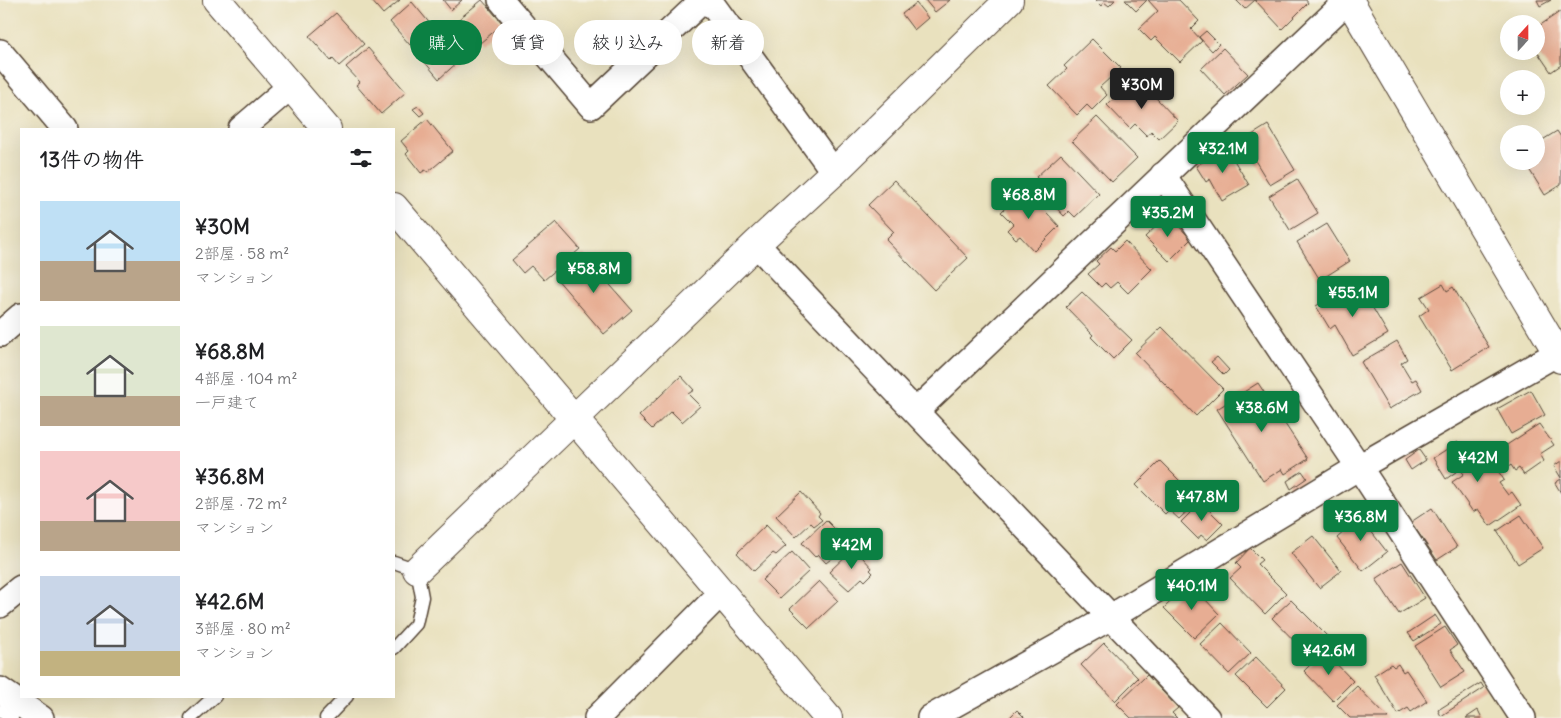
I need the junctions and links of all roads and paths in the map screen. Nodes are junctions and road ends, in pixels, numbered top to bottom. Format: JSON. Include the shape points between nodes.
{"nodes":[{"id":1,"x":217,"y":0,"type":"edge"},
{"id":2,"x":502,"y":0,"type":"edge"},
{"id":3,"x":703,"y":0,"type":"edge"},
{"id":4,"x":708,"y":0,"type":"edge"},
{"id":5,"x":1009,"y":0,"type":"edge"},
{"id":6,"x":1348,"y":0,"type":"edge"},
{"id":7,"x":2,"y":57,"type":"edge"},
{"id":8,"x":290,"y":86,"type":"junction"},
{"id":9,"x":64,"y":128,"type":"edge"},
{"id":10,"x":243,"y":128,"type":"edge"},
{"id":11,"x":326,"y":128,"type":"edge"},
{"id":12,"x":834,"y":172,"type":"junction"},
{"id":13,"x":1163,"y":175,"type":"junction"},
{"id":14,"x":395,"y":208,"type":"edge"},
{"id":15,"x":756,"y":244,"type":"junction"},
{"id":16,"x":20,"y":317,"type":"edge"},
{"id":17,"x":0,"y":334,"type":"edge"},
{"id":18,"x":1560,"y":354,"type":"edge"},
{"id":19,"x":916,"y":412,"type":"junction"},
{"id":20,"x":575,"y":419,"type":"junction"},
{"id":21,"x":1359,"y":467,"type":"junction"},
{"id":22,"x":405,"y":566,"type":"edge"},
{"id":23,"x":20,"y":589,"type":"edge"},
{"id":24,"x":721,"y":593,"type":"junction"},
{"id":25,"x":0,"y":606,"type":"edge"},
{"id":26,"x":1111,"y":617,"type":"junction"},
{"id":27,"x":395,"y":647,"type":"edge"},
{"id":28,"x":0,"y":690,"type":"edge"},
{"id":29,"x":213,"y":698,"type":"edge"},
{"id":30,"x":345,"y":698,"type":"edge"},
{"id":31,"x":0,"y":711,"type":"edge"},
{"id":32,"x":12,"y":718,"type":"edge"},
{"id":33,"x":41,"y":718,"type":"edge"},
{"id":34,"x":192,"y":718,"type":"edge"},
{"id":35,"x":326,"y":718,"type":"edge"},
{"id":36,"x":598,"y":718,"type":"edge"},
{"id":37,"x":828,"y":718,"type":"edge"},
{"id":38,"x":930,"y":718,"type":"edge"},
{"id":39,"x":1207,"y":718,"type":"edge"},
{"id":40,"x":1523,"y":718,"type":"edge"}],
"edges":[{"from":1,"to":8,"type":"street"},
{"from":2,"to":3,"type":"street","via":[[590,106]]},
{"from":4,"to":12,"type":"street"},
{"from":5,"to":12,"type":"street"},
{"from":6,"to":13,"type":"street"},
{"from":6,"to":18,"type":"street"},
{"from":7,"to":9,"type":"street"},
{"from":8,"to":10,"type":"street"},
{"from":8,"to":11,"type":"street"},
{"from":12,"to":15,"type":"street"},
{"from":13,"to":19,"type":"street"},
{"from":13,"to":21,"type":"street"},
{"from":14,"to":20,"type":"street"},
{"from":15,"to":19,"type":"street"},
{"from":15,"to":20,"type":"street"},
{"from":16,"to":17,"type":"street"},
{"from":18,"to":21,"type":"street"},
{"from":19,"to":26,"type":"street"},
{"from":20,"to":22,"type":"street"},
{"from":20,"to":24,"type":"street"},
{"from":21,"to":26,"type":"street"},
{"from":21,"to":40,"type":"street"},
{"from":22,"to":27,"type":"lane","via":[[422,597],[416,624]]},
{"from":23,"to":25,"type":"street"},
{"from":24,"to":36,"type":"street"},
{"from":24,"to":37,"type":"street"},
{"from":26,"to":38,"type":"street"},
{"from":26,"to":39,"type":"street"},
{"from":28,"to":33,"type":"street"},
{"from":29,"to":34,"type":"lane"},
{"from":30,"to":35,"type":"lane"},
{"from":31,"to":32,"type":"lane"}]}
